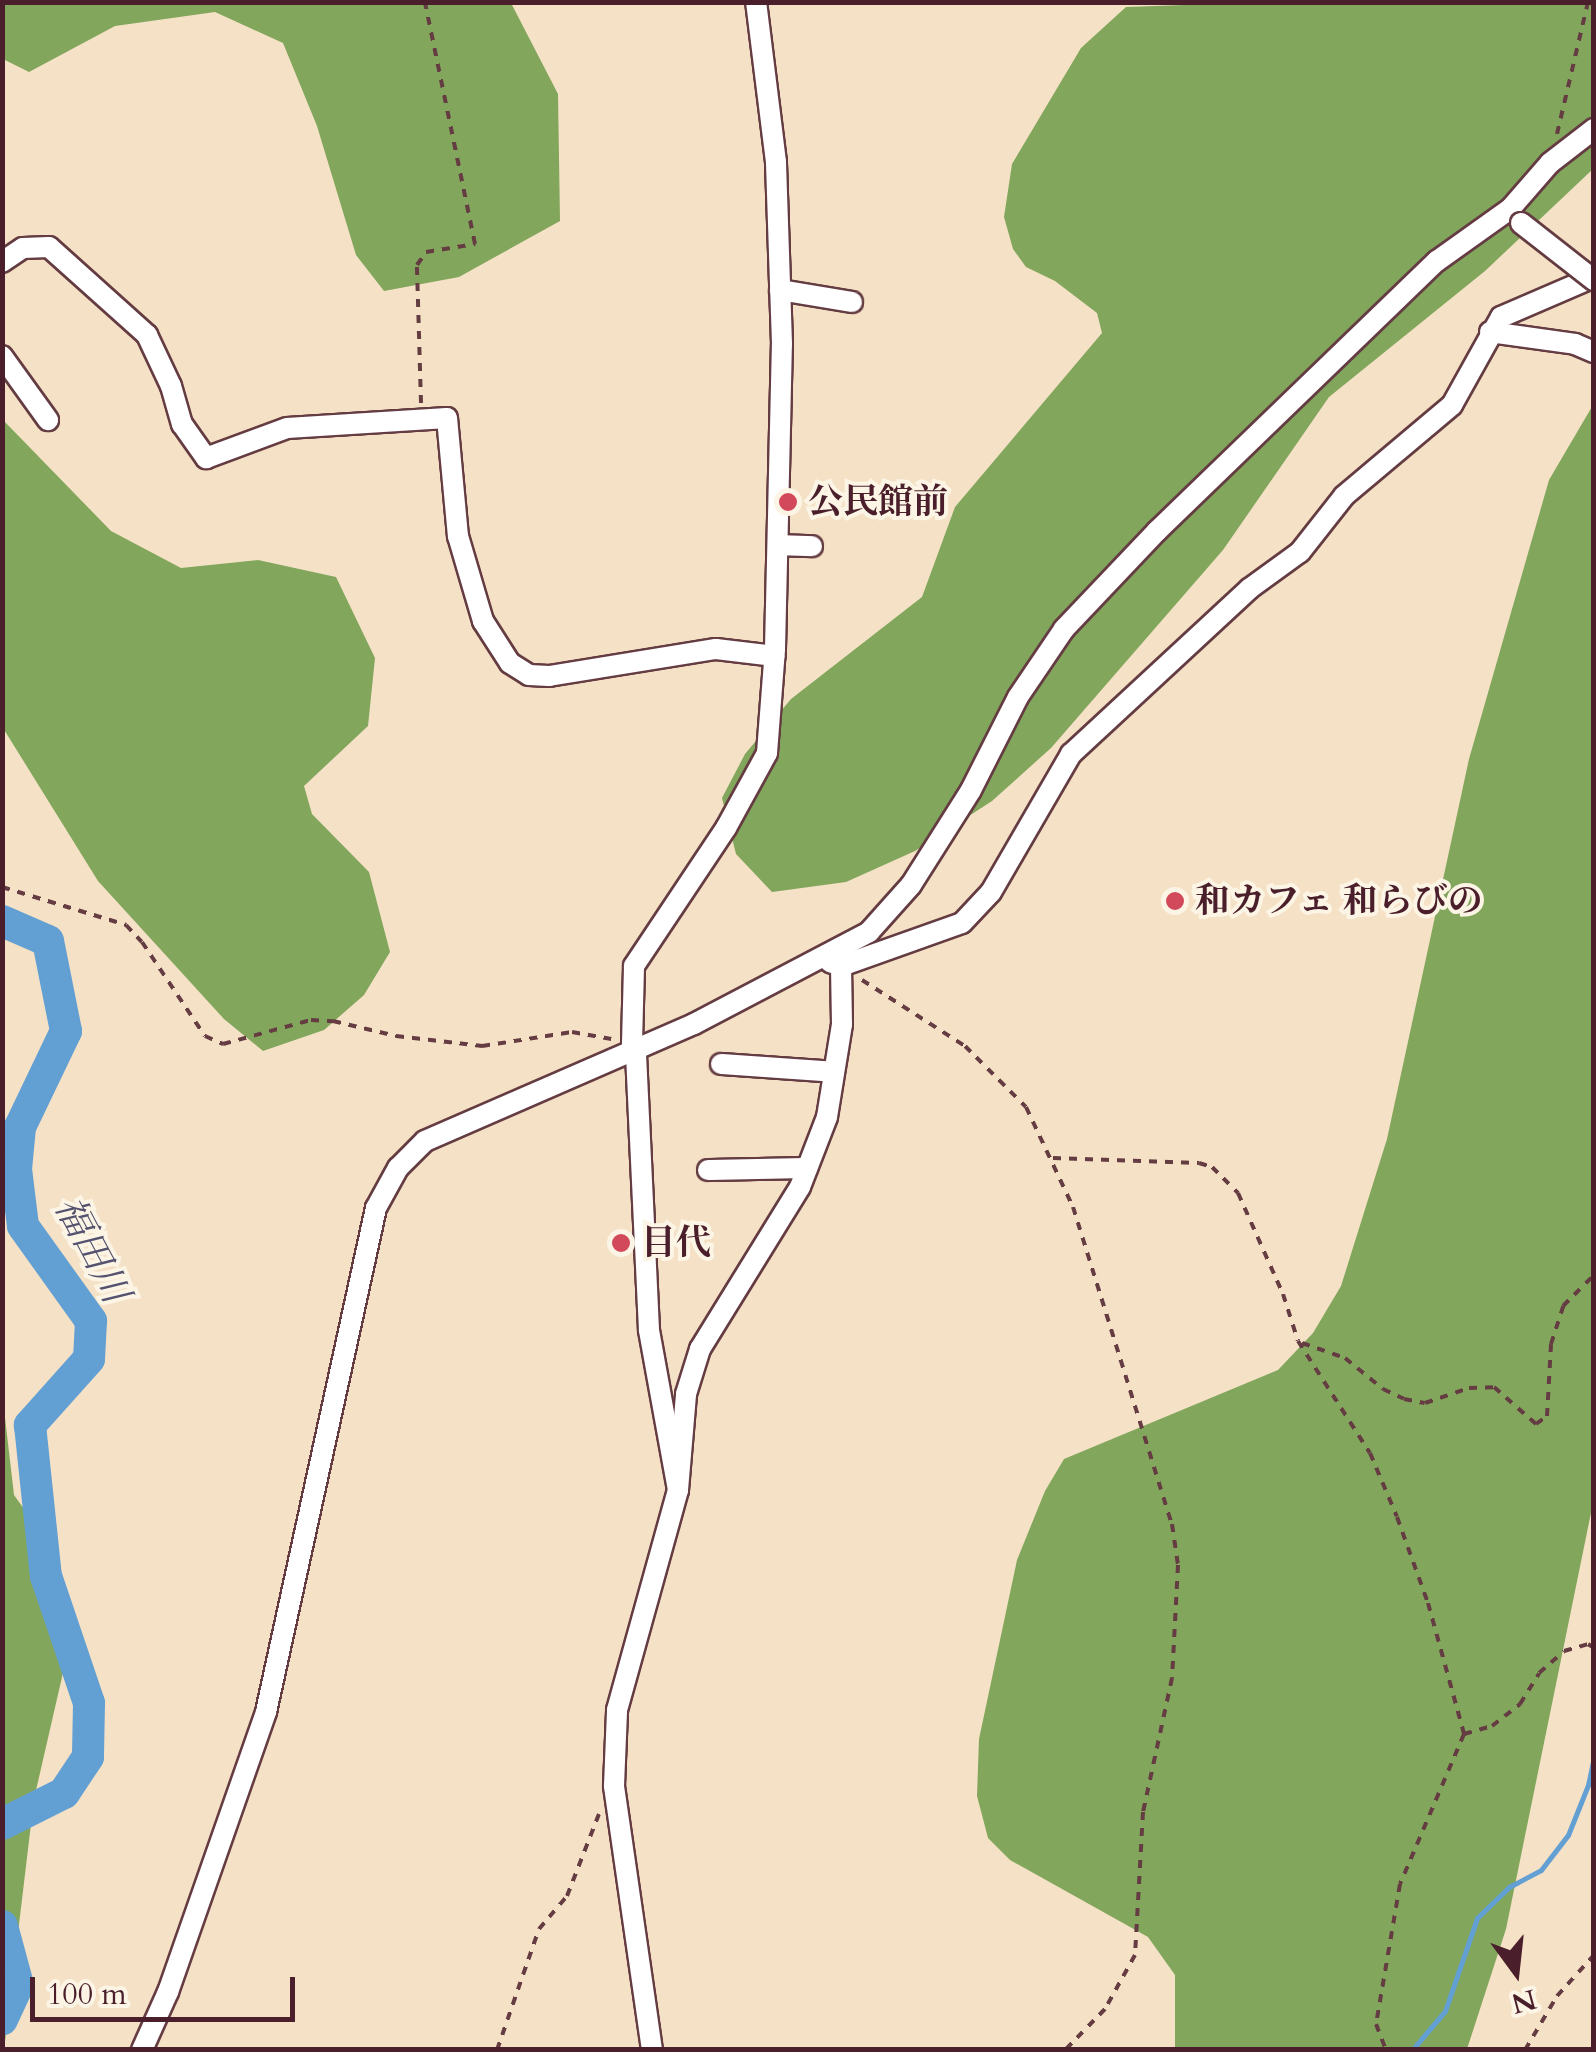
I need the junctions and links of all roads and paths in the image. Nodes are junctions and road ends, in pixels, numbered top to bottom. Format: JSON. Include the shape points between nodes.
{"nodes":[{"id":1,"x":425,"y":2,"type":"edge"},
{"id":2,"x":756,"y":2,"type":"edge"},
{"id":3,"x":1588,"y":2,"type":"edge"},
{"id":4,"x":1594,"y":129,"type":"edge"},
{"id":5,"x":1550,"y":164,"type":"junction"},
{"id":6,"x":1515,"y":216,"type":"junction"},
{"id":7,"x":2,"y":262,"type":"edge"},
{"id":8,"x":1594,"y":278,"type":"edge"},
{"id":9,"x":780,"y":290,"type":"junction"},
{"id":10,"x":852,"y":302,"type":"dead end"},
{"id":11,"x":1490,"y":332,"type":"junction"},
{"id":12,"x":1594,"y":352,"type":"edge"},
{"id":13,"x":2,"y":356,"type":"edge"},
{"id":14,"x":422,"y":418,"type":"junction"},
{"id":15,"x":48,"y":420,"type":"dead end"},
{"id":16,"x":778,"y":545,"type":"junction"},
{"id":17,"x":812,"y":546,"type":"dead end"},
{"id":18,"x":774,"y":656,"type":"junction"},
{"id":19,"x":2,"y":887,"type":"edge"},
{"id":20,"x":817,"y":956,"type":"junction"},
{"id":21,"x":841,"y":966,"type":"junction"},
{"id":22,"x":634,"y":1046,"type":"junction"},
{"id":23,"x":721,"y":1064,"type":"dead end"},
{"id":24,"x":834,"y":1072,"type":"junction"},
{"id":25,"x":1053,"y":1158,"type":"junction"},
{"id":26,"x":807,"y":1168,"type":"junction"},
{"id":27,"x":708,"y":1170,"type":"dead end"},
{"id":28,"x":1594,"y":1276,"type":"edge"},
{"id":29,"x":1298,"y":1341,"type":"junction"},
{"id":30,"x":678,"y":1490,"type":"junction"},
{"id":31,"x":1594,"y":1648,"type":"edge"},
{"id":32,"x":1464,"y":1734,"type":"junction"},
{"id":33,"x":614,"y":1786,"type":"junction"},
{"id":34,"x":1594,"y":1955,"type":"edge"},
{"id":35,"x":142,"y":2050,"type":"edge"},
{"id":36,"x":497,"y":2050,"type":"edge"},
{"id":37,"x":652,"y":2050,"type":"edge"},
{"id":38,"x":1066,"y":2050,"type":"edge"},
{"id":39,"x":1386,"y":2050,"type":"edge"},
{"id":40,"x":1525,"y":2050,"type":"edge"}],
"edges":[{"from":1,"to":14,"type":"path","via":[[476,244],[426,252],[416,264]]},
{"from":2,"to":9,"type":"street","via":[[776,162]]},
{"from":3,"to":5,"type":"path"},
{"from":4,"to":5,"type":"street"},
{"from":5,"to":6,"type":"street"},
{"from":6,"to":8,"type":"street","bridge":true},
{"from":6,"to":20,"type":"street","via":[[1437,261],[1064,628],[910,886],[869,932]]},
{"from":7,"to":14,"type":"street","via":[[24,248],[49,247],[147,335],[182,424],[206,458],[287,428]]},
{"from":8,"to":11,"type":"street","via":[[1501,317]]},
{"from":9,"to":10,"type":"street"},
{"from":9,"to":16,"type":"street"},
{"from":11,"to":12,"type":"street"},
{"from":11,"to":21,"type":"street","via":[[1452,405],[1344,496],[1300,552],[1249,588],[1071,754],[991,892],[962,923]]},
{"from":13,"to":15,"type":"street"},
{"from":14,"to":18,"type":"street","via":[[447,418],[458,536],[483,620],[510,662],[529,675],[716,648]]},
{"from":16,"to":17,"type":"street"},
{"from":16,"to":18,"type":"street"},
{"from":18,"to":22,"type":"street","via":[[767,753],[634,966]]},
{"from":19,"to":22,"type":"path","via":[[126,926],[206,1036],[224,1044],[311,1020],[482,1046],[572,1032]]},
{"from":20,"to":21,"type":"street"},
{"from":20,"to":22,"type":"street","via":[[694,1024]]},
{"from":21,"to":24,"type":"street"},
{"from":21,"to":25,"type":"path","via":[[987,1064],[1026,1107]]},
{"from":22,"to":30,"type":"street","via":[[648,1330]]},
{"from":22,"to":35,"type":"street","via":[[425,1141],[398,1168],[376,1208],[266,1712]]},
{"from":23,"to":24,"type":"street"},
{"from":24,"to":26,"type":"street","via":[[827,1117]]},
{"from":25,"to":29,"type":"path","via":[[1212,1167],[1238,1192]]},
{"from":25,"to":38,"type":"path","via":[[1172,1524],[1178,1566],[1172,1678],[1143,1812],[1135,1955],[1104,2009]]},
{"from":26,"to":27,"type":"street"},
{"from":26,"to":30,"type":"street","via":[[700,1349],[686,1394]]},
{"from":28,"to":29,"type":"path","via":[[1563,1306],[1551,1344],[1547,1416],[1536,1424],[1494,1387],[1425,1403],[1383,1389],[1345,1358]]},
{"from":29,"to":32,"type":"path","via":[[1370,1453],[1428,1603]]},
{"from":30,"to":33,"type":"street","via":[[616,1710]]},
{"from":31,"to":32,"type":"path","via":[[1564,1651],[1539,1673],[1520,1704],[1492,1726]]},
{"from":32,"to":39,"type":"path","via":[[1400,1884],[1376,2024]]},
{"from":33,"to":36,"type":"path","via":[[567,1896],[540,1929]]},
{"from":33,"to":37,"type":"street"},
{"from":34,"to":40,"type":"path","via":[[1558,1996]]}]}
